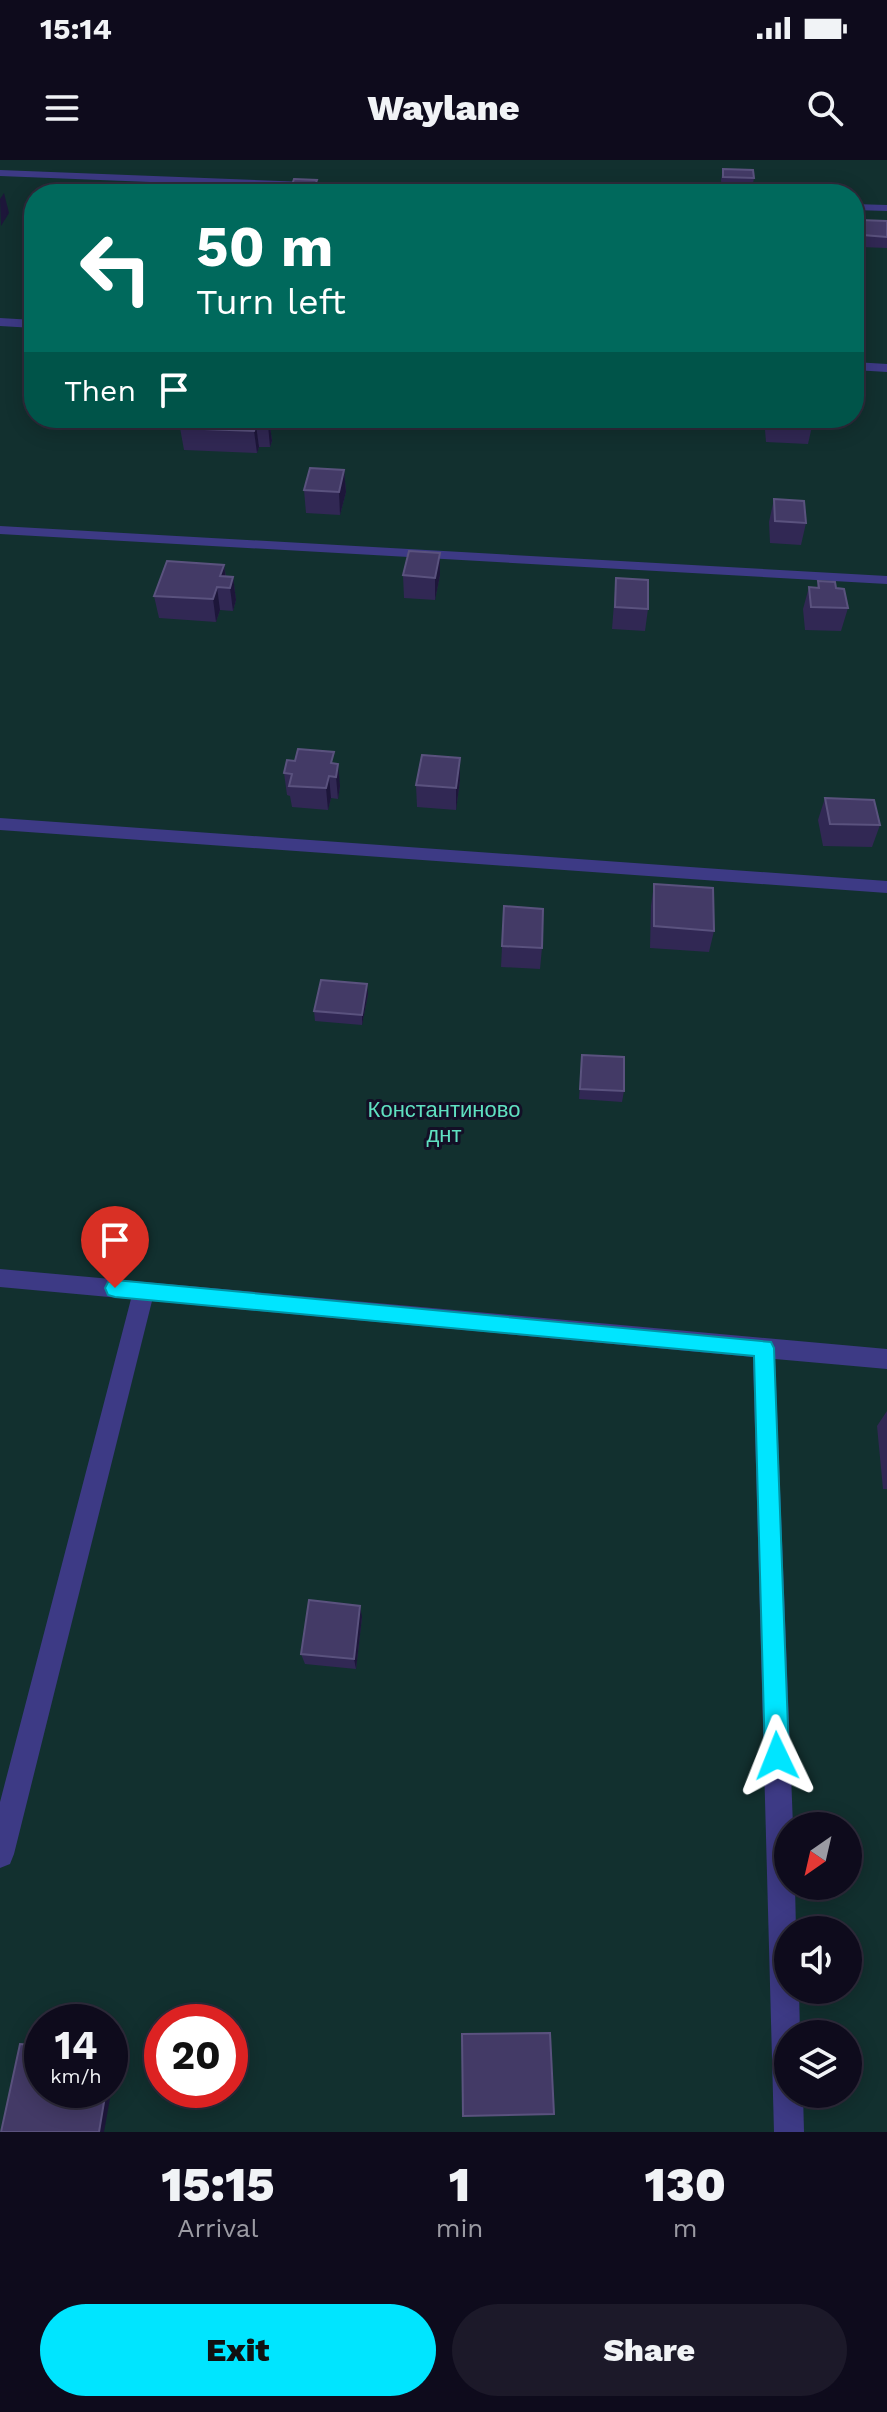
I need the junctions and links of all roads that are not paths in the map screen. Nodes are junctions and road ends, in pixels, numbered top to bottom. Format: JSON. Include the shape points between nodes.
{"nodes":[{"id":1,"x":0,"y":173,"type":"edge"},
{"id":2,"x":280,"y":184,"type":"edge"},
{"id":3,"x":864,"y":207,"type":"edge"},
{"id":4,"x":887,"y":208,"type":"edge"},
{"id":5,"x":0,"y":322,"type":"edge"},
{"id":6,"x":24,"y":323,"type":"edge"},
{"id":7,"x":864,"y":367,"type":"edge"},
{"id":8,"x":887,"y":368,"type":"edge"},
{"id":9,"x":0,"y":530,"type":"edge"},
{"id":10,"x":887,"y":580,"type":"edge"},
{"id":11,"x":0,"y":824,"type":"edge"},
{"id":12,"x":887,"y":887,"type":"edge"},
{"id":13,"x":0,"y":1278,"type":"edge"},
{"id":14,"x":144,"y":1291,"type":"junction"},
{"id":15,"x":764,"y":1348,"type":"junction"},
{"id":16,"x":887,"y":1359,"type":"edge"},
{"id":17,"x":0,"y":1854,"type":"edge"},
{"id":18,"x":789,"y":2132,"type":"edge"}],
"edges":[{"from":1,"to":2,"type":"lane"},
{"from":3,"to":4,"type":"lane"},
{"from":5,"to":6,"type":"lane"},
{"from":7,"to":8,"type":"lane"},
{"from":9,"to":10,"type":"lane"},
{"from":11,"to":12,"type":"lane"},
{"from":13,"to":14,"type":"lane"},
{"from":14,"to":15,"type":"lane"},
{"from":14,"to":17,"type":"lane"},
{"from":15,"to":16,"type":"lane"},
{"from":15,"to":18,"type":"lane"}]}
